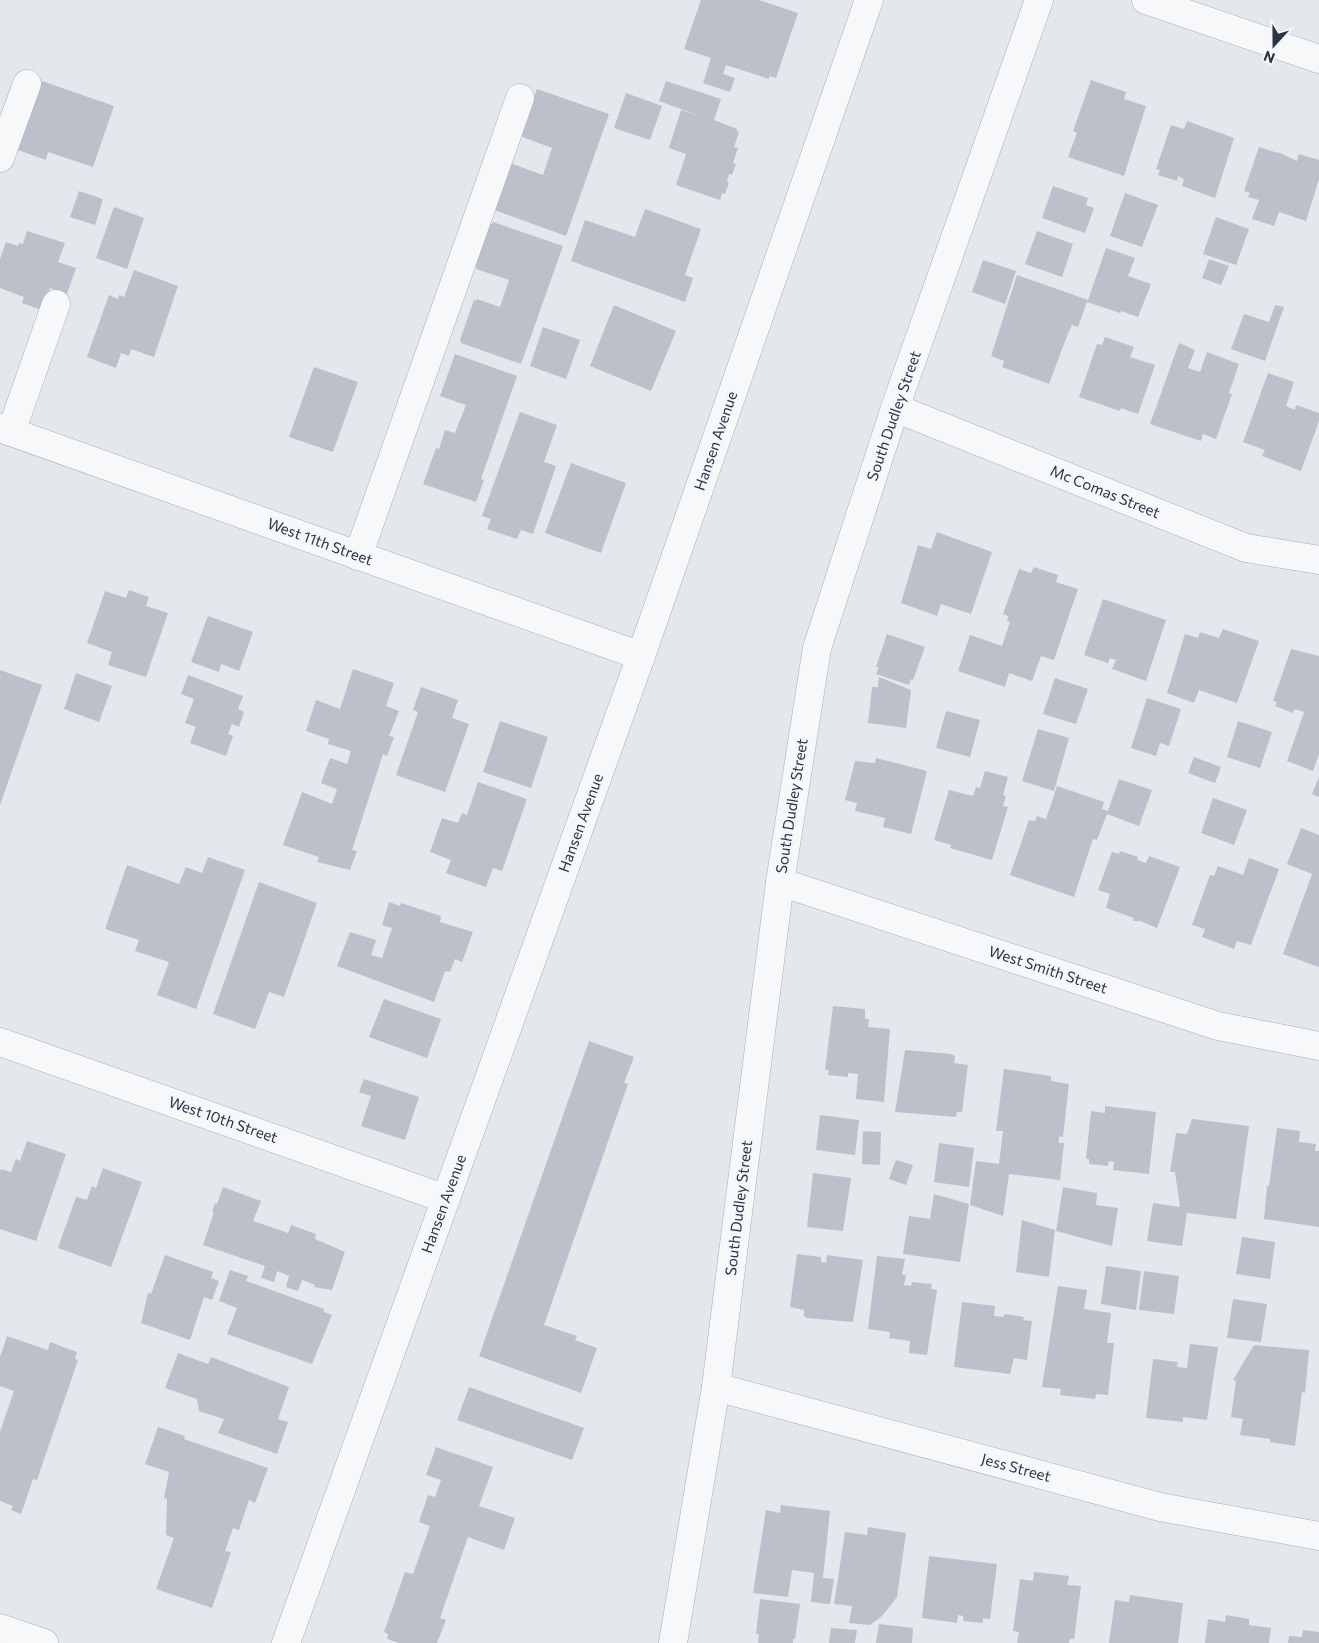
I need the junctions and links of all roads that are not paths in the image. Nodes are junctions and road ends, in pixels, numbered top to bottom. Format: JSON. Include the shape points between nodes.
{"nodes":[{"id":1,"x":869,"y":0,"type":"edge"},
{"id":2,"x":1040,"y":0,"type":"edge"},
{"id":3,"x":1146,"y":0,"type":"edge"},
{"id":4,"x":1319,"y":59,"type":"edge"},
{"id":5,"x":26,"y":84,"type":"dead end"},
{"id":6,"x":520,"y":98,"type":"dead end"},
{"id":7,"x":0,"y":158,"type":"edge"},
{"id":8,"x":56,"y":304,"type":"dead end"},
{"id":9,"x":895,"y":408,"type":"junction"},
{"id":10,"x":5,"y":430,"type":"edge"},
{"id":11,"x":358,"y":556,"type":"junction"},
{"id":12,"x":1319,"y":560,"type":"edge"},
{"id":13,"x":641,"y":656,"type":"junction"},
{"id":14,"x":780,"y":882,"type":"junction"},
{"id":15,"x":0,"y":1042,"type":"edge"},
{"id":16,"x":1319,"y":1046,"type":"edge"},
{"id":17,"x":446,"y":1199,"type":"junction"},
{"id":18,"x":716,"y":1387,"type":"junction"},
{"id":19,"x":1319,"y":1536,"type":"edge"},
{"id":20,"x":0,"y":1628,"type":"edge"},
{"id":21,"x":44,"y":1643,"type":"edge"},
{"id":22,"x":286,"y":1643,"type":"edge"},
{"id":23,"x":673,"y":1643,"type":"edge"}],
"edges":[{"from":1,"to":13,"type":"street","name":"Hansen Avenue"},
{"from":2,"to":9,"type":"street","name":"South Dudley Street"},
{"from":3,"to":4,"type":"street"},
{"from":5,"to":7,"type":"street"},
{"from":6,"to":11,"type":"street"},
{"from":8,"to":10,"type":"street"},
{"from":9,"to":12,"type":"street","name":"Mc Comas Street","via":[[1246,548]]},
{"from":9,"to":14,"type":"street","name":"South Dudley Street","via":[[817,648]]},
{"from":10,"to":11,"type":"street","name":"West 11th Street"},
{"from":11,"to":13,"type":"street","name":"West 11th Street"},
{"from":13,"to":17,"type":"street","name":"Hansen Avenue"},
{"from":14,"to":16,"type":"street","name":"West Smith Street","via":[[1218,1026]]},
{"from":14,"to":18,"type":"street","name":"South Dudley Street"},
{"from":15,"to":17,"type":"street","name":"West 10th Street"},
{"from":17,"to":22,"type":"street","name":"Hansen Avenue"},
{"from":18,"to":19,"type":"street","name":"Jess Street","via":[[1160,1506]]},
{"from":18,"to":23,"type":"street","name":"South Dudley Street"},
{"from":20,"to":21,"type":"street"}]}
